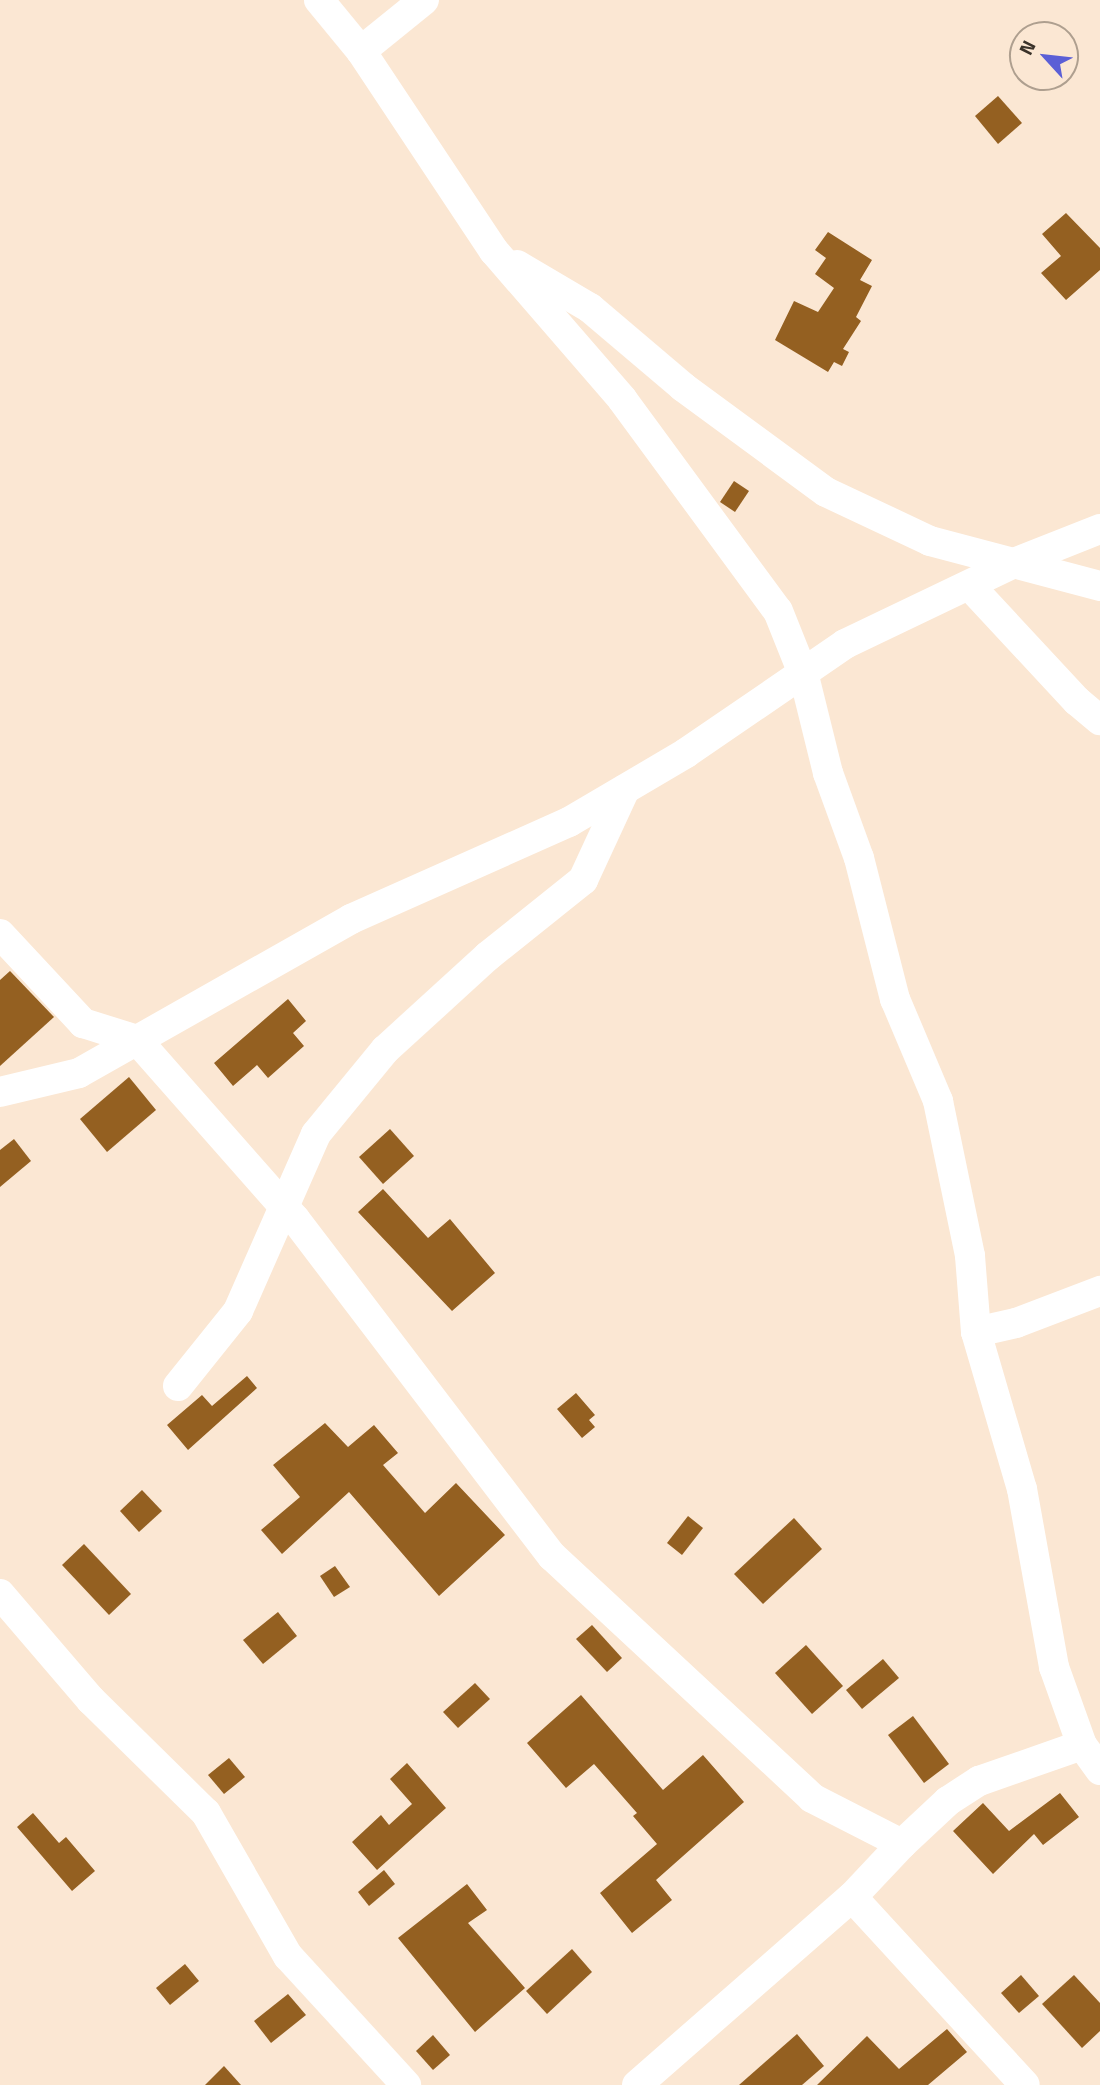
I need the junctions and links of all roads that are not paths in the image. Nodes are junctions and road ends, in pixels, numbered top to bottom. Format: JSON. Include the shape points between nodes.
{"nodes":[{"id":1,"x":319,"y":0,"type":"edge"},
{"id":2,"x":425,"y":0,"type":"edge"},
{"id":3,"x":361,"y":51,"type":"junction"},
{"id":4,"x":494,"y":251,"type":"junction"},
{"id":5,"x":1100,"y":529,"type":"edge"},
{"id":6,"x":1014,"y":563,"type":"junction"},
{"id":7,"x":970,"y":586,"type":"junction"},
{"id":8,"x":1100,"y":586,"type":"edge"},
{"id":9,"x":804,"y":676,"type":"junction"},
{"id":10,"x":1100,"y":720,"type":"edge"},
{"id":11,"x":625,"y":789,"type":"junction"},
{"id":12,"x":0,"y":933,"type":"edge"},
{"id":13,"x":137,"y":1040,"type":"junction"},
{"id":14,"x":0,"y":1092,"type":"edge"},
{"id":15,"x":285,"y":1207,"type":"junction"},
{"id":16,"x":1100,"y":1291,"type":"edge"},
{"id":17,"x":976,"y":1332,"type":"junction"},
{"id":18,"x":178,"y":1386,"type":"dead end"},
{"id":19,"x":0,"y":1594,"type":"edge"},
{"id":20,"x":1082,"y":1745,"type":"junction"},
{"id":21,"x":1100,"y":1770,"type":"edge"},
{"id":22,"x":902,"y":1844,"type":"junction"},
{"id":23,"x":852,"y":1897,"type":"junction"},
{"id":24,"x":407,"y":2085,"type":"edge"},
{"id":25,"x":637,"y":2085,"type":"edge"},
{"id":26,"x":1025,"y":2085,"type":"edge"}],
"edges":[{"from":1,"to":3,"type":"street"},
{"from":2,"to":3,"type":"street"},
{"from":3,"to":4,"type":"street"},
{"from":4,"to":6,"type":"street","via":[[590,308],[683,387],[826,492],[930,541]]},
{"from":4,"to":9,"type":"street","via":[[622,399],[771,601]]},
{"from":5,"to":6,"type":"street"},
{"from":6,"to":7,"type":"street"},
{"from":6,"to":8,"type":"street"},
{"from":7,"to":9,"type":"street","via":[[845,644]]},
{"from":7,"to":10,"type":"street"},
{"from":9,"to":11,"type":"street"},
{"from":9,"to":17,"type":"street","via":[[828,773],[859,858],[895,999],[938,1101],[970,1256]]},
{"from":11,"to":13,"type":"street","via":[[569,822],[351,919]]},
{"from":11,"to":15,"type":"street","via":[[583,880],[488,956],[385,1050],[316,1134]]},
{"from":12,"to":13,"type":"street","via":[[83,1023]]},
{"from":13,"to":14,"type":"street","via":[[79,1073]]},
{"from":13,"to":15,"type":"street"},
{"from":15,"to":18,"type":"street","via":[[238,1311]]},
{"from":15,"to":22,"type":"street","via":[[552,1556],[812,1798]]},
{"from":16,"to":17,"type":"street","via":[[1016,1323]]},
{"from":17,"to":20,"type":"street","via":[[1022,1489],[1054,1667]]},
{"from":19,"to":24,"type":"street","via":[[91,1700],[206,1813],[288,1956]]},
{"from":20,"to":21,"type":"street"},
{"from":20,"to":22,"type":"street","via":[[979,1781],[948,1801]]},
{"from":22,"to":23,"type":"street"},
{"from":23,"to":25,"type":"street"},
{"from":23,"to":26,"type":"street"}]}
